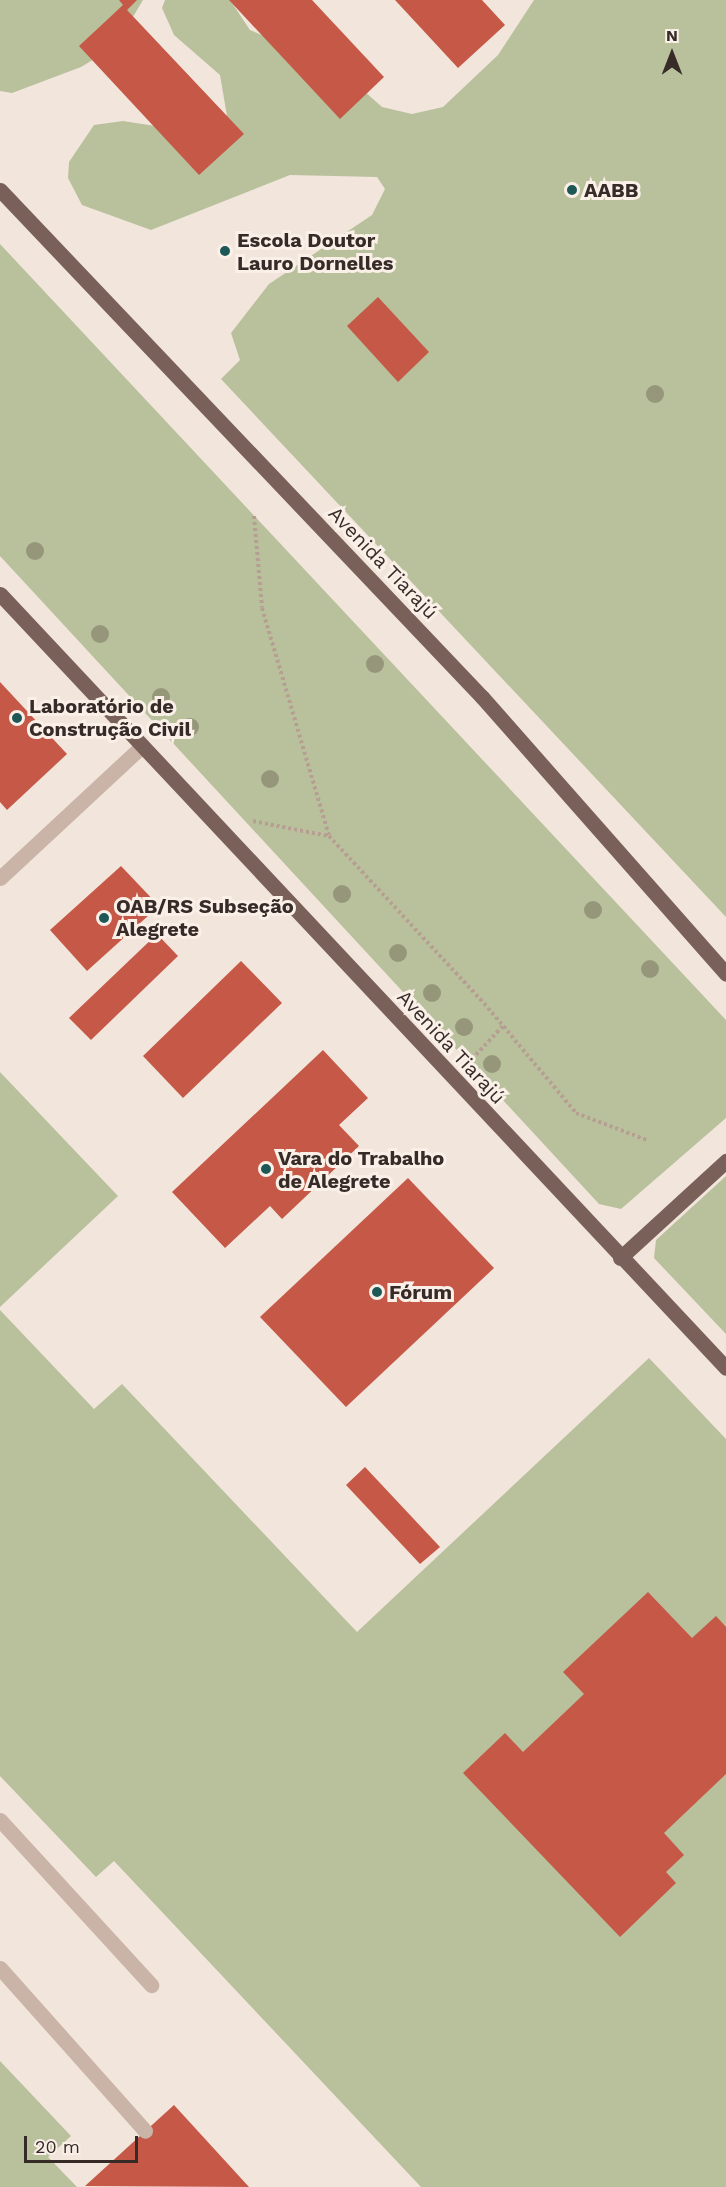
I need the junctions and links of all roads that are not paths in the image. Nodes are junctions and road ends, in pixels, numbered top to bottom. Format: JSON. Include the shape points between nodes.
{"nodes":[{"id":1,"x":0,"y":190,"type":"edge"},
{"id":2,"x":0,"y":594,"type":"edge"},
{"id":3,"x":142,"y":746,"type":"junction"},
{"id":4,"x":0,"y":878,"type":"edge"},
{"id":5,"x":726,"y":974,"type":"edge"},
{"id":6,"x":726,"y":1161,"type":"edge"},
{"id":7,"x":620,"y":1258,"type":"junction"},
{"id":8,"x":726,"y":1368,"type":"edge"},
{"id":9,"x":0,"y":1820,"type":"edge"},
{"id":10,"x":0,"y":1968,"type":"edge"},
{"id":11,"x":151,"y":1985,"type":"dead end"},
{"id":12,"x":145,"y":2131,"type":"dead end"}],
"edges":[{"from":1,"to":5,"type":"main road","name":"Avenida Tiarajú","via":[[482,697]]},
{"from":2,"to":3,"type":"main road","name":"Avenida Tiarajú"},
{"from":3,"to":4,"type":"street"},
{"from":3,"to":7,"type":"main road","name":"Avenida Tiarajú"},
{"from":6,"to":7,"type":"main road"},
{"from":7,"to":8,"type":"main road","name":"Avenida Tiarajú"},
{"from":9,"to":11,"type":"street"},
{"from":10,"to":12,"type":"street"}]}
